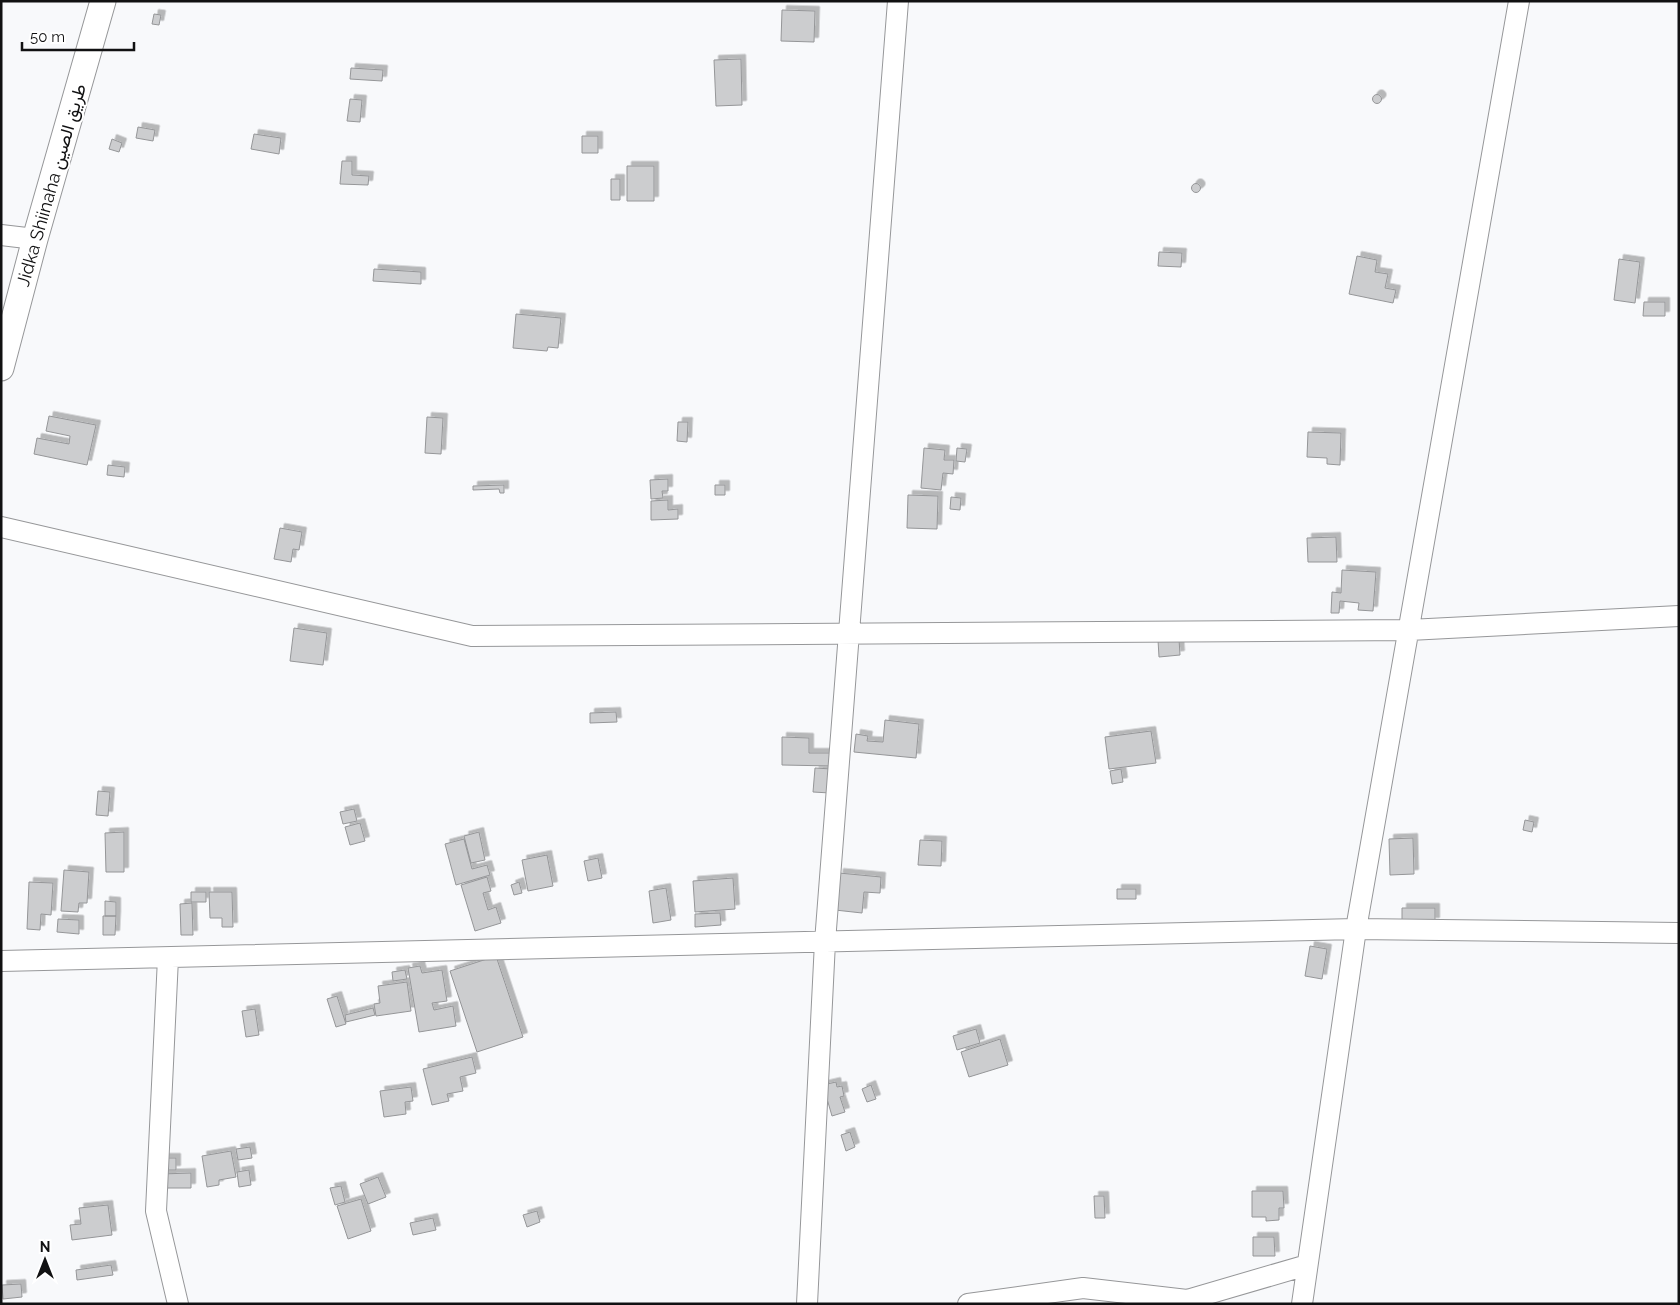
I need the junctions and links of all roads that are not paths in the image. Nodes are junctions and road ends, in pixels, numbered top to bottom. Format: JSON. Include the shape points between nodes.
{"nodes":[{"id":1,"x":103,"y":1,"type":"edge"},
{"id":2,"x":898,"y":1,"type":"edge"},
{"id":3,"x":1519,"y":1,"type":"edge"},
{"id":4,"x":1,"y":235,"type":"edge"},
{"id":5,"x":35,"y":239,"type":"junction"},
{"id":6,"x":1,"y":368,"type":"edge"},
{"id":7,"x":1,"y":527,"type":"edge"},
{"id":8,"x":1679,"y":616,"type":"edge"},
{"id":9,"x":1409,"y":630,"type":"junction"},
{"id":10,"x":849,"y":634,"type":"junction"},
{"id":11,"x":1356,"y":929,"type":"junction"},
{"id":12,"x":1679,"y":934,"type":"edge"},
{"id":13,"x":825,"y":942,"type":"junction"},
{"id":14,"x":168,"y":958,"type":"junction"},
{"id":15,"x":1,"y":961,"type":"edge"},
{"id":16,"x":1307,"y":1265,"type":"junction"},
{"id":17,"x":178,"y":1304,"type":"edge"},
{"id":18,"x":807,"y":1304,"type":"edge"},
{"id":19,"x":968,"y":1304,"type":"edge"},
{"id":20,"x":1302,"y":1304,"type":"edge"}],
"edges":[{"from":1,"to":5,"type":"main road","name":"Jidka Shiinaha طريق الصين"},
{"from":2,"to":10,"type":"street"},
{"from":3,"to":9,"type":"street"},
{"from":4,"to":5,"type":"street"},
{"from":5,"to":6,"type":"main road","name":"Jidka Shiinaha طريق الصين"},
{"from":7,"to":10,"type":"street","via":[[472,636]]},
{"from":8,"to":9,"type":"street"},
{"from":9,"to":10,"type":"street"},
{"from":9,"to":11,"type":"street"},
{"from":10,"to":13,"type":"street"},
{"from":11,"to":12,"type":"street"},
{"from":11,"to":13,"type":"street"},
{"from":11,"to":16,"type":"street"},
{"from":13,"to":14,"type":"street"},
{"from":13,"to":18,"type":"street"},
{"from":14,"to":15,"type":"street"},
{"from":14,"to":17,"type":"street","via":[[156,1211]]},
{"from":16,"to":19,"type":"street","via":[[1187,1300],[1083,1288]]},
{"from":16,"to":20,"type":"street"}]}
